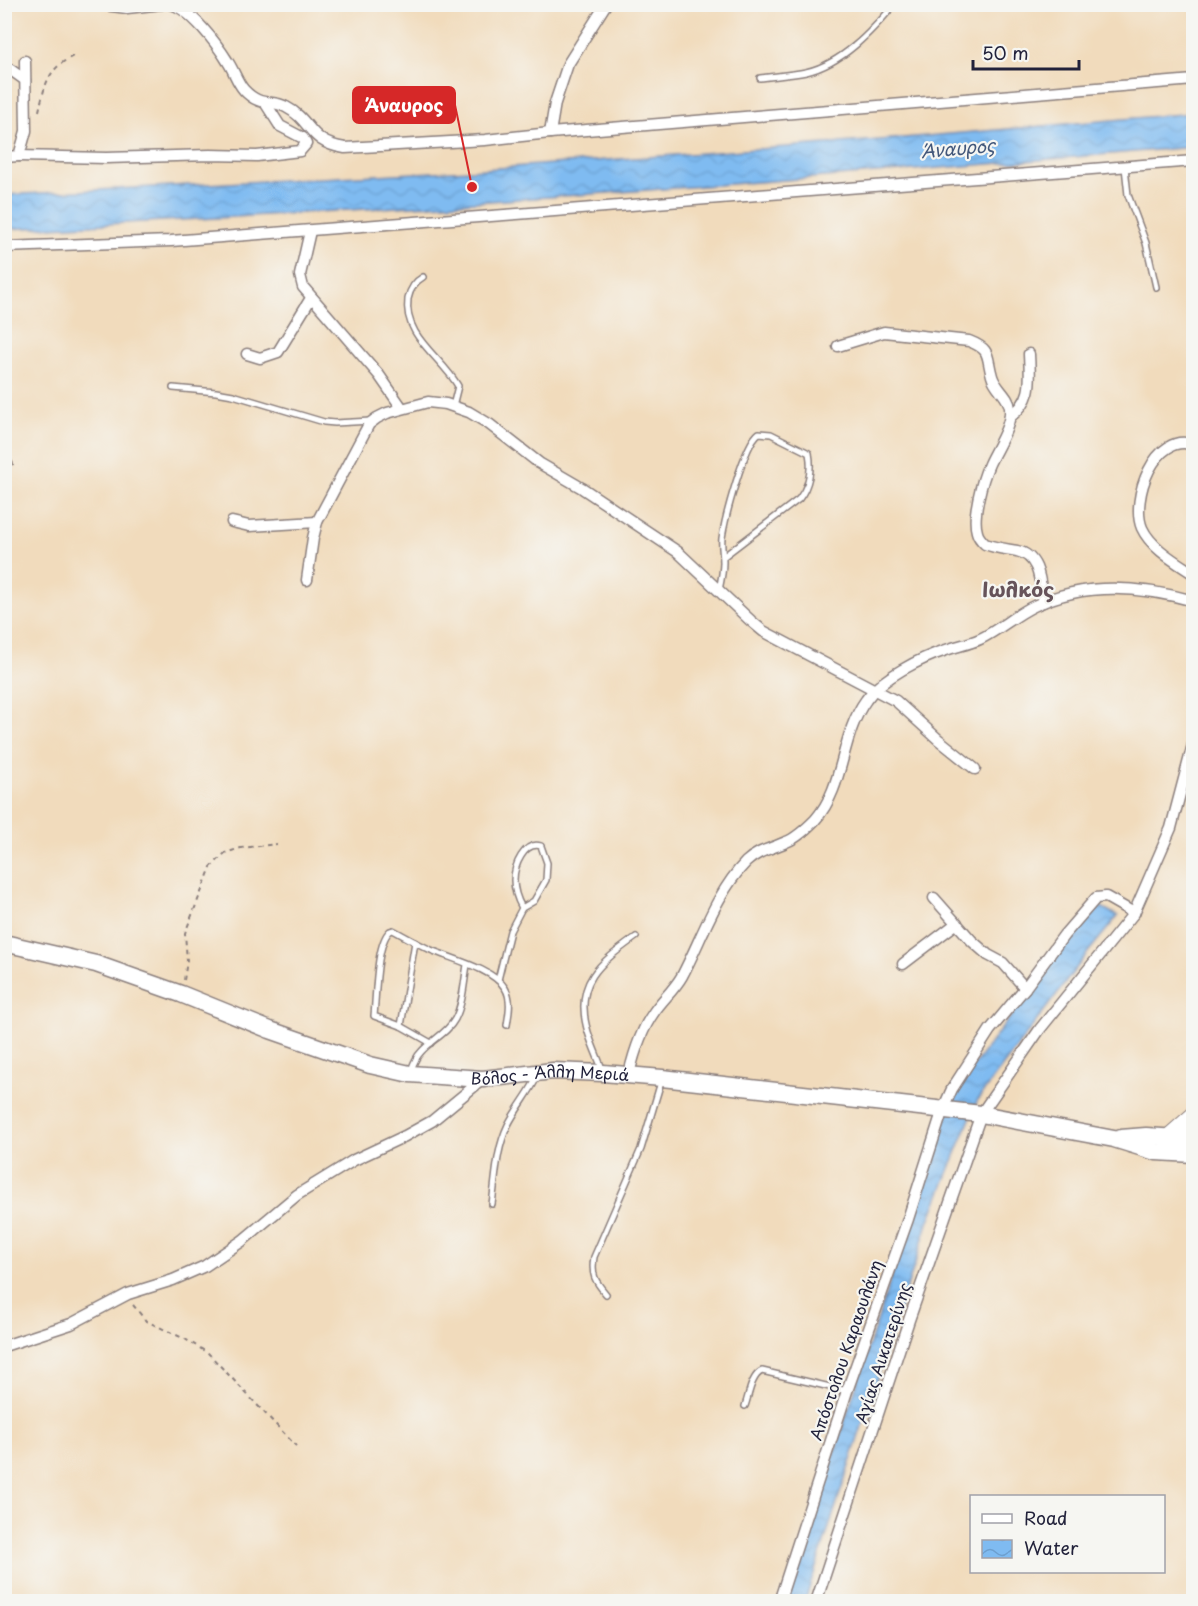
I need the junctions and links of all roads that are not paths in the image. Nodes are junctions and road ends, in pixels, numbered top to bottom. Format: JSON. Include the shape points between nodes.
{"nodes":[{"id":1,"x":97,"y":4,"type":"edge"},
{"id":2,"x":162,"y":4,"type":"edge"},
{"id":3,"x":170,"y":4,"type":"edge"},
{"id":4,"x":606,"y":4,"type":"edge"},
{"id":5,"x":895,"y":4,"type":"edge"},
{"id":6,"x":26,"y":62,"type":"dead end"},
{"id":7,"x":4,"y":65,"type":"edge"},
{"id":8,"x":759,"y":78,"type":"dead end"},
{"id":9,"x":26,"y":80,"type":"junction"},
{"id":10,"x":1194,"y":80,"type":"edge"},
{"id":11,"x":266,"y":104,"type":"junction"},
{"id":12,"x":550,"y":133,"type":"junction"},
{"id":13,"x":19,"y":156,"type":"junction"},
{"id":14,"x":4,"y":157,"type":"edge"},
{"id":15,"x":1194,"y":161,"type":"edge"},
{"id":16,"x":1125,"y":167,"type":"junction"},
{"id":17,"x":309,"y":231,"type":"junction"},
{"id":18,"x":4,"y":247,"type":"edge"},
{"id":19,"x":423,"y":277,"type":"dead end"},
{"id":20,"x":1156,"y":287,"type":"dead end"},
{"id":21,"x":311,"y":297,"type":"junction"},
{"id":22,"x":838,"y":346,"type":"dead end"},
{"id":23,"x":247,"y":354,"type":"dead end"},
{"id":24,"x":1029,"y":354,"type":"dead end"},
{"id":25,"x":174,"y":388,"type":"dead end"},
{"id":26,"x":453,"y":406,"type":"junction"},
{"id":27,"x":402,"y":408,"type":"junction"},
{"id":28,"x":1010,"y":417,"type":"junction"},
{"id":29,"x":373,"y":421,"type":"junction"},
{"id":30,"x":1194,"y":445,"type":"edge"},
{"id":31,"x":232,"y":522,"type":"dead end"},
{"id":32,"x":317,"y":522,"type":"junction"},
{"id":33,"x":723,"y":557,"type":"junction"},
{"id":34,"x":1194,"y":574,"type":"edge"},
{"id":35,"x":307,"y":580,"type":"dead end"},
{"id":36,"x":719,"y":590,"type":"junction"},
{"id":37,"x":1194,"y":601,"type":"edge"},
{"id":38,"x":1043,"y":602,"type":"junction"},
{"id":39,"x":875,"y":689,"type":"junction"},
{"id":40,"x":1194,"y":741,"type":"edge"},
{"id":41,"x":975,"y":769,"type":"dead end"},
{"id":42,"x":934,"y":898,"type":"dead end"},
{"id":43,"x":522,"y":908,"type":"junction"},
{"id":44,"x":1134,"y":913,"type":"junction"},
{"id":45,"x":957,"y":923,"type":"junction"},
{"id":46,"x":636,"y":937,"type":"dead end"},
{"id":47,"x":414,"y":942,"type":"junction"},
{"id":48,"x":4,"y":943,"type":"edge"},
{"id":49,"x":467,"y":964,"type":"junction"},
{"id":50,"x":903,"y":964,"type":"dead end"},
{"id":51,"x":498,"y":980,"type":"junction"},
{"id":52,"x":1025,"y":988,"type":"junction"},
{"id":53,"x":507,"y":1024,"type":"dead end"},
{"id":54,"x":401,"y":1026,"type":"junction"},
{"id":55,"x":432,"y":1043,"type":"junction"},
{"id":56,"x":540,"y":1072,"type":"junction"},
{"id":57,"x":603,"y":1073,"type":"junction"},
{"id":58,"x":410,"y":1074,"type":"junction"},
{"id":59,"x":629,"y":1074,"type":"junction"},
{"id":60,"x":662,"y":1078,"type":"junction"},
{"id":61,"x":483,"y":1079,"type":"junction"},
{"id":62,"x":944,"y":1109,"type":"junction"},
{"id":63,"x":981,"y":1114,"type":"junction"},
{"id":64,"x":1194,"y":1116,"type":"edge"},
{"id":65,"x":1169,"y":1138,"type":"junction"},
{"id":66,"x":1114,"y":1139,"type":"junction"},
{"id":67,"x":1194,"y":1139,"type":"edge"},
{"id":68,"x":1194,"y":1154,"type":"edge"},
{"id":69,"x":492,"y":1204,"type":"dead end"},
{"id":70,"x":606,"y":1294,"type":"dead end"},
{"id":71,"x":4,"y":1346,"type":"edge"},
{"id":72,"x":847,"y":1390,"type":"junction"},
{"id":73,"x":745,"y":1407,"type":"dead end"},
{"id":74,"x":779,"y":1602,"type":"edge"},
{"id":75,"x":816,"y":1602,"type":"edge"}],
"edges":[{"from":1,"to":2,"type":"street","via":[[127,8]]},
{"from":3,"to":11,"type":"street","via":[[184,10],[220,50],[246,91]]},
{"from":4,"to":12,"type":"street","via":[[568,64]]},
{"from":5,"to":8,"type":"lane","via":[[848,50],[826,65],[807,72]]},
{"from":6,"to":9,"type":"street"},
{"from":7,"to":9,"type":"street"},
{"from":9,"to":13,"type":"street","via":[[26,131]]},
{"from":10,"to":12,"type":"street"},
{"from":11,"to":12,"type":"street","via":[[287,107],[315,137],[345,148]]},
{"from":11,"to":13,"type":"street","via":[[280,126],[303,138],[306,144],[300,151],[257,156]]},
{"from":13,"to":14,"type":"street"},
{"from":15,"to":16,"type":"street"},
{"from":16,"to":17,"type":"street"},
{"from":16,"to":20,"type":"lane","via":[[1128,195],[1146,243]]},
{"from":17,"to":18,"type":"street"},
{"from":17,"to":21,"type":"street","via":[[300,275]]},
{"from":19,"to":26,"type":"lane","via":[[413,285],[408,297],[409,321],[458,386]]},
{"from":21,"to":23,"type":"street","via":[[278,352],[260,358]]},
{"from":21,"to":27,"type":"street","via":[[379,375]]},
{"from":22,"to":28,"type":"street","via":[[891,332],[980,345],[988,354],[995,384],[1009,402]]},
{"from":24,"to":28,"type":"street","via":[[1026,401]]},
{"from":25,"to":29,"type":"lane","via":[[232,395],[324,422]]},
{"from":26,"to":27,"type":"street","via":[[428,402]]},
{"from":26,"to":36,"type":"street","via":[[484,421],[539,463],[678,552]]},
{"from":27,"to":29,"type":"street"},
{"from":28,"to":38,"type":"street","via":[[986,471],[975,522],[985,544],[1031,558]]},
{"from":29,"to":32,"type":"street"},
{"from":30,"to":34,"type":"street","via":[[1173,444],[1155,459],[1143,485],[1138,515],[1146,537]]},
{"from":31,"to":32,"type":"street","via":[[258,526]]},
{"from":32,"to":35,"type":"street"},
{"from":33,"to":33,"type":"lane","via":[[724,528],[753,438],[759,433],[771,434],[809,453],[809,477],[799,499]]},
{"from":33,"to":36,"type":"lane"},
{"from":36,"to":39,"type":"street","via":[[763,631]]},
{"from":37,"to":38,"type":"street","via":[[1111,588],[1076,591]]},
{"from":38,"to":39,"type":"street","via":[[981,639],[935,654]]},
{"from":39,"to":41,"type":"street","via":[[900,705]]},
{"from":39,"to":59,"type":"street","via":[[855,720],[826,806],[796,836],[752,857],[730,882],[678,982],[648,1022]]},
{"from":40,"to":44,"type":"street","name":"Αγίας Αικατερίνης","via":[[1171,828]]},
{"from":42,"to":45,"type":"street"},
{"from":43,"to":43,"type":"lane","via":[[514,889],[514,873],[520,857],[533,845],[541,846],[546,880],[534,901]]},
{"from":43,"to":51,"type":"lane","via":[[510,931]]},
{"from":44,"to":52,"type":"street","name":"Απόστολου Καραουλάνη","via":[[1106,897],[1096,898]]},
{"from":44,"to":63,"type":"street","name":"Αγίας Αικατερίνης","via":[[1040,1029]]},
{"from":45,"to":50,"type":"street"},
{"from":45,"to":52,"type":"street"},
{"from":46,"to":57,"type":"lane","via":[[599,967],[586,986],[584,1015]]},
{"from":47,"to":49,"type":"lane"},
{"from":47,"to":54,"type":"lane"},
{"from":47,"to":54,"type":"lane","via":[[393,930],[383,941],[381,952],[374,1016]]},
{"from":48,"to":58,"type":"main road","name":"Βόλος - Άλλη Μεριά","via":[[96,964],[358,1061]]},
{"from":49,"to":51,"type":"lane"},
{"from":49,"to":55,"type":"lane","via":[[458,1013]]},
{"from":51,"to":53,"type":"lane","via":[[510,999]]},
{"from":52,"to":62,"type":"street","name":"Απόστολου Καραουλάνη","via":[[990,1030],[962,1072]]},
{"from":54,"to":55,"type":"lane"},
{"from":55,"to":58,"type":"lane","via":[[415,1059]]},
{"from":56,"to":57,"type":"main road","name":"Βόλος - Άλλη Μεριά"},
{"from":56,"to":61,"type":"main road","name":"Βόλος - Άλλη Μεριά"},
{"from":56,"to":69,"type":"lane","via":[[501,1141]]},
{"from":57,"to":59,"type":"main road","name":"Βόλος - Άλλη Μεριά"},
{"from":58,"to":61,"type":"main road","name":"Βόλος - Άλλη Μεριά"},
{"from":59,"to":60,"type":"main road","name":"Βόλος - Άλλη Μεριά"},
{"from":60,"to":62,"type":"main road","name":"Βόλος - Άλλη Μεριά"},
{"from":60,"to":70,"type":"lane","via":[[641,1149],[594,1257],[596,1282]]},
{"from":61,"to":71,"type":"street","via":[[432,1121],[297,1195],[243,1241],[205,1266],[128,1294],[72,1324]]},
{"from":62,"to":63,"type":"main road","name":"Βόλος - Άλλη Μεριά"},
{"from":62,"to":72,"type":"street","name":"Απόστολου Καραουλάνη"},
{"from":63,"to":66,"type":"main road","name":"Βόλος - Άλλη Μεριά"},
{"from":63,"to":75,"type":"street","name":"Αγίας Αικατερίνης"},
{"from":64,"to":65,"type":"main road"},
{"from":65,"to":66,"type":"main road","name":"Βόλος - Άλλη Μεριά"},
{"from":65,"to":67,"type":"main road","name":"Βόλος - Άλλη Μεριά"},
{"from":66,"to":68,"type":"main road","name":"Βόλος - Άλλη Μεριά","via":[[1156,1152]]},
{"from":72,"to":73,"type":"lane","via":[[762,1371],[755,1377]]},
{"from":72,"to":74,"type":"street","name":"Απόστολου Καραουλάνη"}]}
